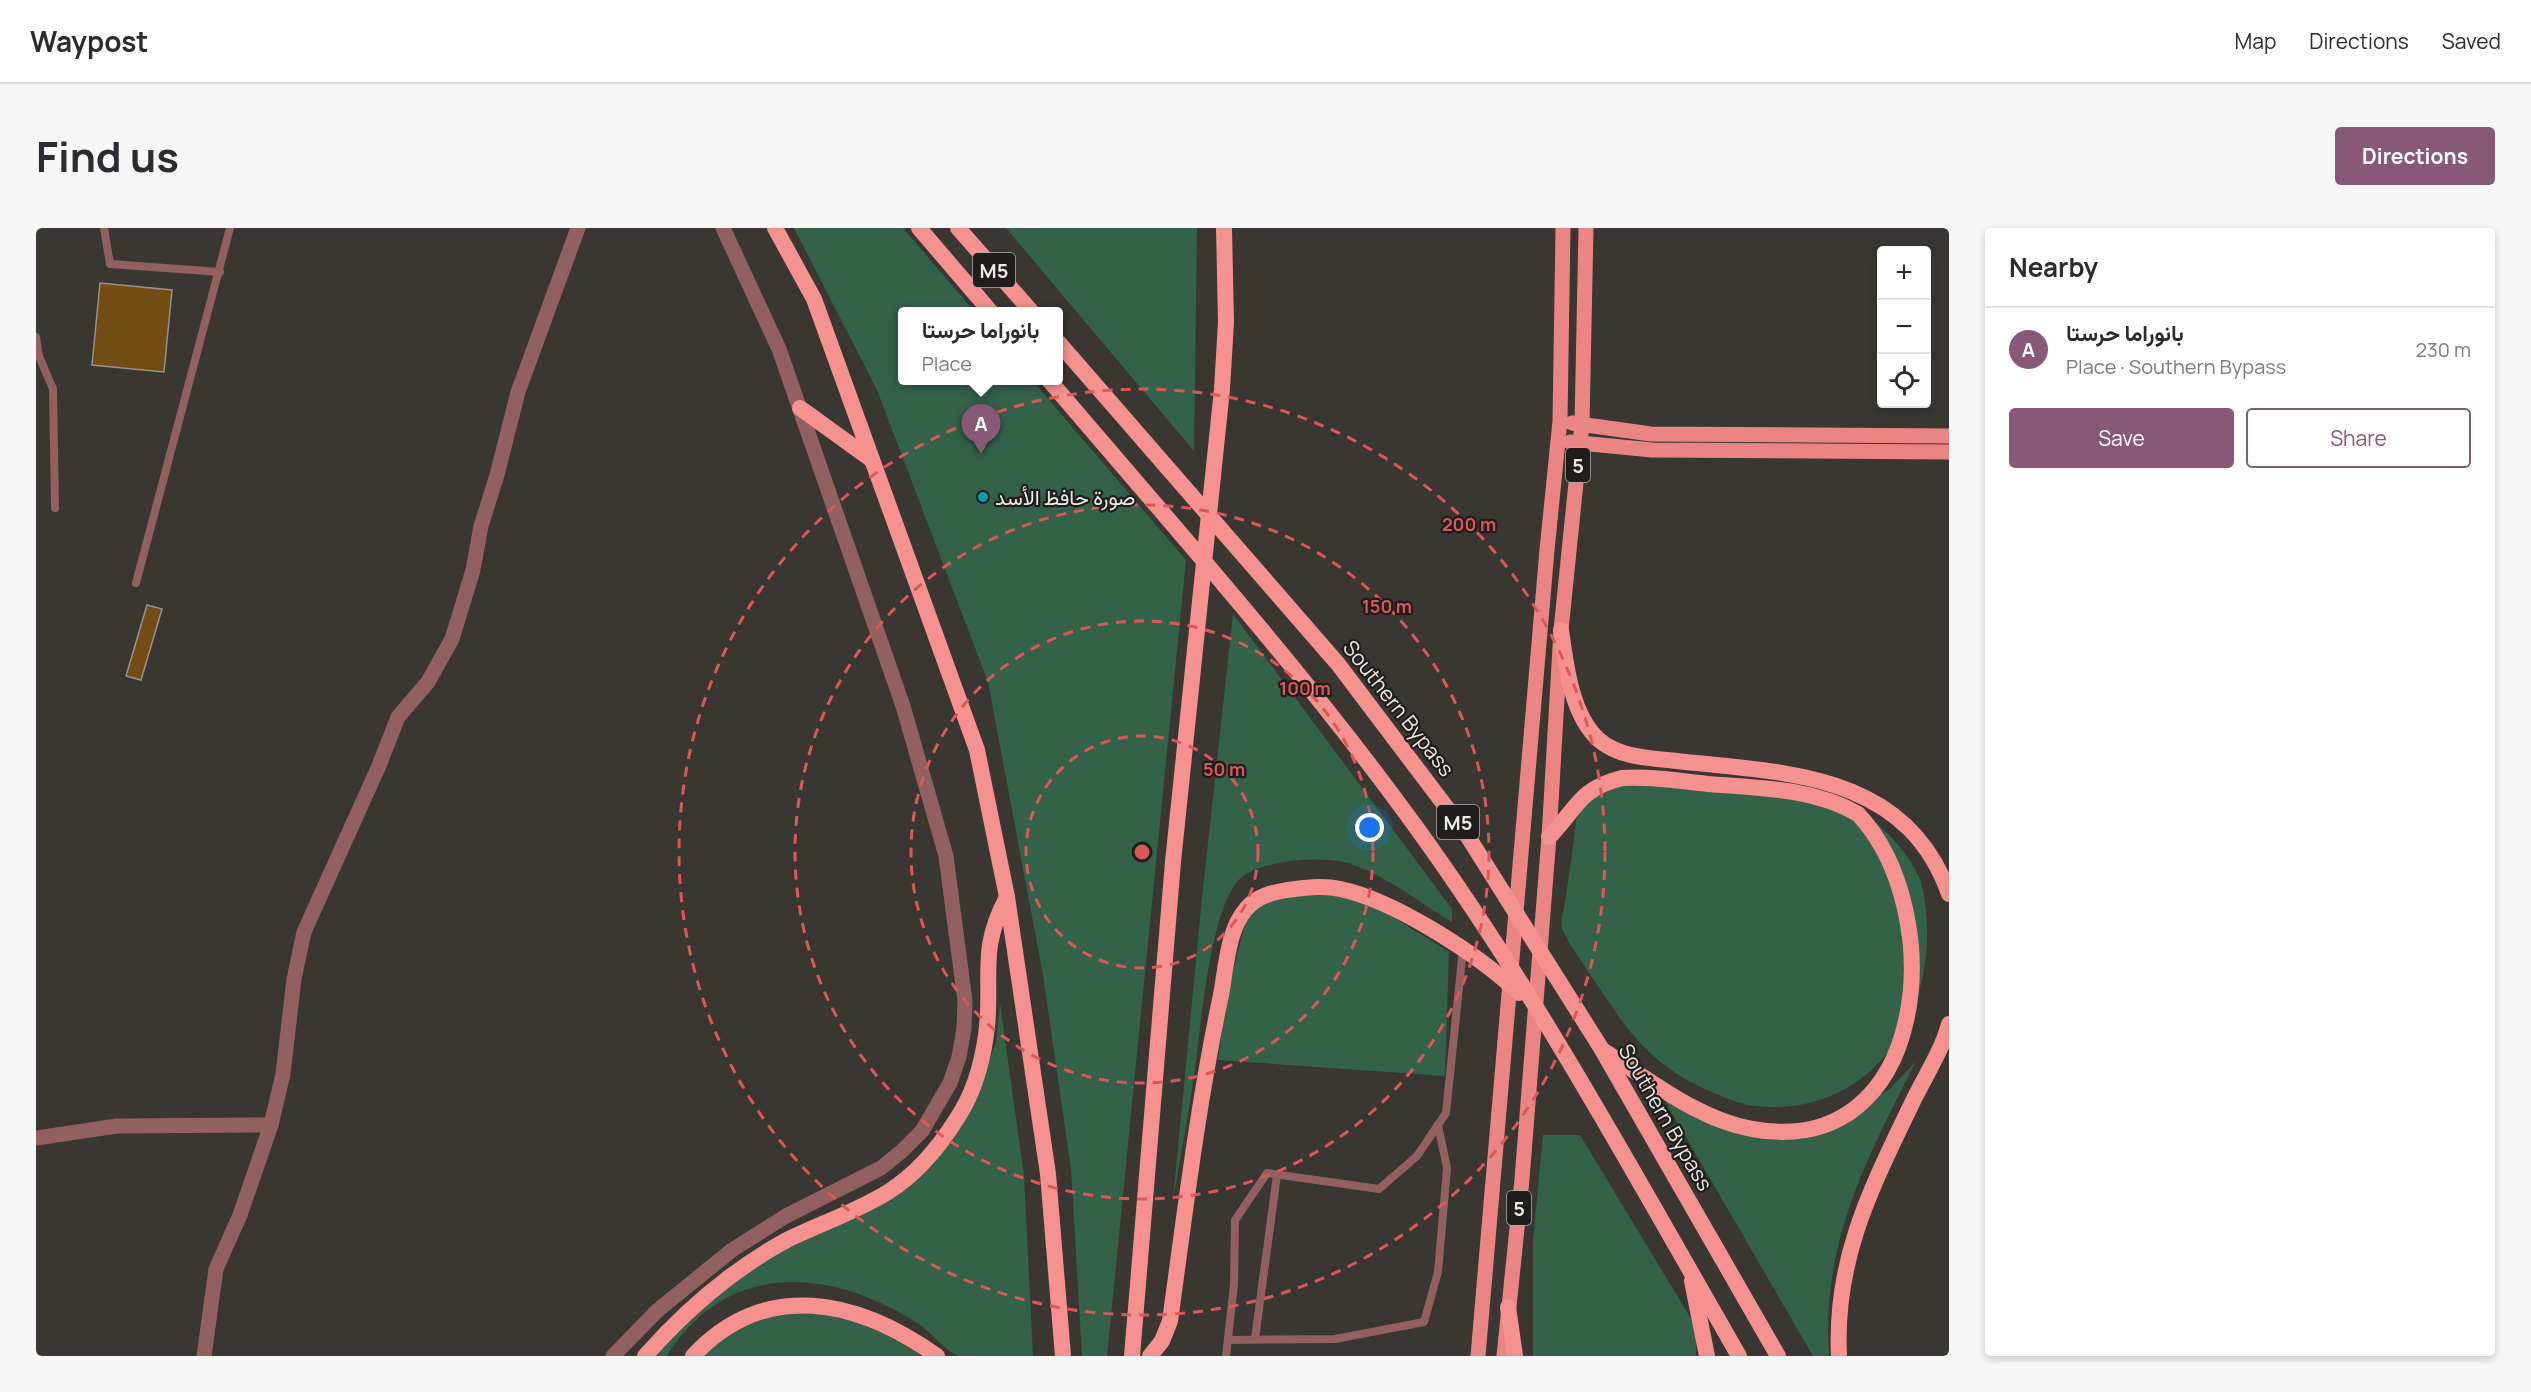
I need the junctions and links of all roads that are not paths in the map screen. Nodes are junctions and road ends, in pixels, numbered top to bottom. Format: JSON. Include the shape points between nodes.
{"nodes":[{"id":1,"x":104,"y":228,"type":"edge"},
{"id":2,"x":230,"y":228,"type":"edge"},
{"id":3,"x":578,"y":228,"type":"edge"},
{"id":4,"x":723,"y":228,"type":"edge"},
{"id":5,"x":775,"y":228,"type":"edge"},
{"id":6,"x":919,"y":228,"type":"edge"},
{"id":7,"x":958,"y":228,"type":"edge"},
{"id":8,"x":1224,"y":228,"type":"edge"},
{"id":9,"x":1563,"y":228,"type":"edge"},
{"id":10,"x":1586,"y":228,"type":"edge"},
{"id":11,"x":220,"y":272,"type":"junction"},
{"id":12,"x":1585,"y":287,"type":"junction"},
{"id":13,"x":1564,"y":288,"type":"junction"},
{"id":14,"x":986,"y":307,"type":"edge"},
{"id":15,"x":1027,"y":307,"type":"edge"},
{"id":16,"x":36,"y":338,"type":"edge"},
{"id":17,"x":1063,"y":348,"type":"edge"},
{"id":18,"x":38,"y":359,"type":"edge"},
{"id":19,"x":1052,"y":385,"type":"edge"},
{"id":20,"x":800,"y":408,"type":"junction"},
{"id":21,"x":1560,"y":421,"type":"junction"},
{"id":22,"x":1582,"y":424,"type":"junction"},
{"id":23,"x":1558,"y":440,"type":"junction"},
{"id":24,"x":1581,"y":444,"type":"junction"},
{"id":25,"x":1944,"y":444,"type":"edge"},
{"id":26,"x":873,"y":461,"type":"junction"},
{"id":27,"x":55,"y":508,"type":"dead end"},
{"id":28,"x":135,"y":583,"type":"dead end"},
{"id":29,"x":1561,"y":630,"type":"junction"},
{"id":30,"x":1535,"y":698,"type":"junction"},
{"id":31,"x":1555,"y":701,"type":"junction"},
{"id":32,"x":1549,"y":837,"type":"junction"},
{"id":33,"x":1903,"y":852,"type":"dead end"},
{"id":34,"x":1923,"y":879,"type":"dead end"},
{"id":35,"x":1949,"y":894,"type":"edge"},
{"id":36,"x":1007,"y":897,"type":"junction"},
{"id":37,"x":1937,"y":909,"type":"dead end"},
{"id":38,"x":1463,"y":948,"type":"junction"},
{"id":39,"x":1940,"y":1007,"type":"dead end"},
{"id":40,"x":1541,"y":1014,"type":"junction"},
{"id":41,"x":1938,"y":1030,"type":"edge"},
{"id":42,"x":1601,"y":1048,"type":"junction"},
{"id":43,"x":1905,"y":1071,"type":"dead end"},
{"id":44,"x":271,"y":1125,"type":"junction"},
{"id":45,"x":1438,"y":1125,"type":"junction"},
{"id":46,"x":36,"y":1138,"type":"edge"},
{"id":47,"x":1277,"y":1175,"type":"junction"},
{"id":48,"x":1692,"y":1274,"type":"junction"},
{"id":49,"x":1508,"y":1307,"type":"junction"},
{"id":50,"x":1255,"y":1339,"type":"junction"},
{"id":51,"x":1228,"y":1340,"type":"junction"},
{"id":52,"x":204,"y":1356,"type":"edge"},
{"id":53,"x":613,"y":1356,"type":"edge"},
{"id":54,"x":645,"y":1356,"type":"edge"},
{"id":55,"x":693,"y":1356,"type":"edge"},
{"id":56,"x":937,"y":1356,"type":"edge"},
{"id":57,"x":1063,"y":1356,"type":"edge"},
{"id":58,"x":1132,"y":1356,"type":"edge"},
{"id":59,"x":1150,"y":1356,"type":"edge"},
{"id":60,"x":1226,"y":1356,"type":"edge"},
{"id":61,"x":1478,"y":1356,"type":"edge"},
{"id":62,"x":1504,"y":1356,"type":"edge"},
{"id":63,"x":1515,"y":1356,"type":"edge"},
{"id":64,"x":1707,"y":1356,"type":"edge"},
{"id":65,"x":1739,"y":1356,"type":"edge"},
{"id":66,"x":1778,"y":1356,"type":"edge"},
{"id":67,"x":1839,"y":1356,"type":"edge"}],
"edges":[{"from":1,"to":11,"type":"lane","via":[[110,264]]},
{"from":2,"to":11,"type":"lane"},
{"from":3,"to":44,"type":"street","via":[[518,392],[452,639],[428,682],[398,717],[304,932],[294,979],[283,1074]]},
{"from":4,"to":20,"type":"street","via":[[779,349]]},
{"from":5,"to":26,"type":"highway","via":[[814,299]]},
{"from":6,"to":14,"type":"highway","number":"M5"},
{"from":7,"to":15,"type":"highway","number":"M5"},
{"from":8,"to":58,"type":"highway","via":[[1226,322],[1222,389],[1173,862]]},
{"from":9,"to":13,"type":"main road","number":"5"},
{"from":10,"to":12,"type":"main road","number":"5"},
{"from":11,"to":28,"type":"lane"},
{"from":12,"to":13,"type":"main road"},
{"from":12,"to":22,"type":"main road","number":"5"},
{"from":13,"to":21,"type":"main road","number":"5"},
{"from":16,"to":18,"type":"lane"},
{"from":17,"to":42,"type":"highway","name":"Southern Bypass","number":"M5","via":[[1351,682],[1465,832]]},
{"from":18,"to":27,"type":"lane","via":[[53,389]]},
{"from":19,"to":40,"type":"highway","number":"M5","via":[[1327,708],[1418,829]]},
{"from":20,"to":26,"type":"highway"},
{"from":20,"to":53,"type":"street","via":[[903,706],[946,856],[965,1001],[959,1057],[938,1108],[903,1151],[872,1173],[786,1216],[732,1250],[658,1310]]},
{"from":21,"to":22,"type":"main road"},
{"from":21,"to":23,"type":"main road","number":"5"},
{"from":22,"to":24,"type":"main road","number":"5"},
{"from":22,"to":25,"type":"main road","via":[[1651,434]]},
{"from":23,"to":24,"type":"main road"},
{"from":23,"to":30,"type":"main road","number":"5"},
{"from":24,"to":25,"type":"main road","via":[[1664,450]]},
{"from":24,"to":29,"type":"main road","number":"5"},
{"from":26,"to":36,"type":"highway","via":[[977,750]]},
{"from":29,"to":31,"type":"main road","number":"5"},
{"from":29,"to":35,"type":"highway","via":[[1569,677],[1585,722],[1609,747],[1644,757],[1805,775],[1844,787],[1874,801],[1911,831],[1938,869]]},
{"from":30,"to":31,"type":"main road"},
{"from":30,"to":61,"type":"main road","number":"5"},
{"from":31,"to":32,"type":"main road","number":"5"},
{"from":32,"to":33,"type":"highway","via":[[1595,787],[1636,777],[1820,798],[1872,823]]},
{"from":32,"to":49,"type":"main road","number":"5"},
{"from":34,"to":37,"type":"highway"},
{"from":36,"to":54,"type":"highway","via":[[990,941],[987,1033],[980,1064],[969,1096],[942,1139],[888,1192],[785,1242],[729,1278],[678,1321]]},
{"from":36,"to":57,"type":"highway","via":[[1048,1174]]},
{"from":38,"to":40,"type":"highway","via":[[1494,969]]},
{"from":38,"to":45,"type":"lane","via":[[1446,1113]]},
{"from":38,"to":59,"type":"highway","via":[[1410,918],[1341,889],[1312,887],[1276,892],[1246,909],[1234,933],[1212,1036],[1170,1321]]},
{"from":39,"to":41,"type":"highway"},
{"from":40,"to":48,"type":"highway","number":"M5"},
{"from":41,"to":67,"type":"highway","via":[[1854,1234],[1842,1282]]},
{"from":42,"to":43,"type":"highway","via":[[1705,1113],[1728,1123],[1778,1131],[1811,1127],[1851,1114],[1880,1098]]},
{"from":42,"to":66,"type":"highway","name":"Southern Bypass","number":"M5"},
{"from":44,"to":46,"type":"street","via":[[117,1126]]},
{"from":44,"to":52,"type":"street","via":[[240,1215],[216,1269]]},
{"from":45,"to":47,"type":"lane","via":[[1417,1156],[1379,1189]]},
{"from":45,"to":50,"type":"lane","via":[[1447,1168],[1438,1272],[1424,1322],[1335,1339]]},
{"from":47,"to":50,"type":"lane"},
{"from":47,"to":51,"type":"lane","via":[[1267,1173],[1235,1220]]},
{"from":48,"to":64,"type":"highway"},
{"from":48,"to":65,"type":"highway","number":"M5"},
{"from":49,"to":62,"type":"main road","number":"5"},
{"from":49,"to":63,"type":"highway"},
{"from":50,"to":51,"type":"lane"},
{"from":51,"to":60,"type":"lane"},
{"from":55,"to":56,"type":"highway","via":[[711,1337],[755,1312],[812,1306],[869,1317],[896,1329]]}]}
